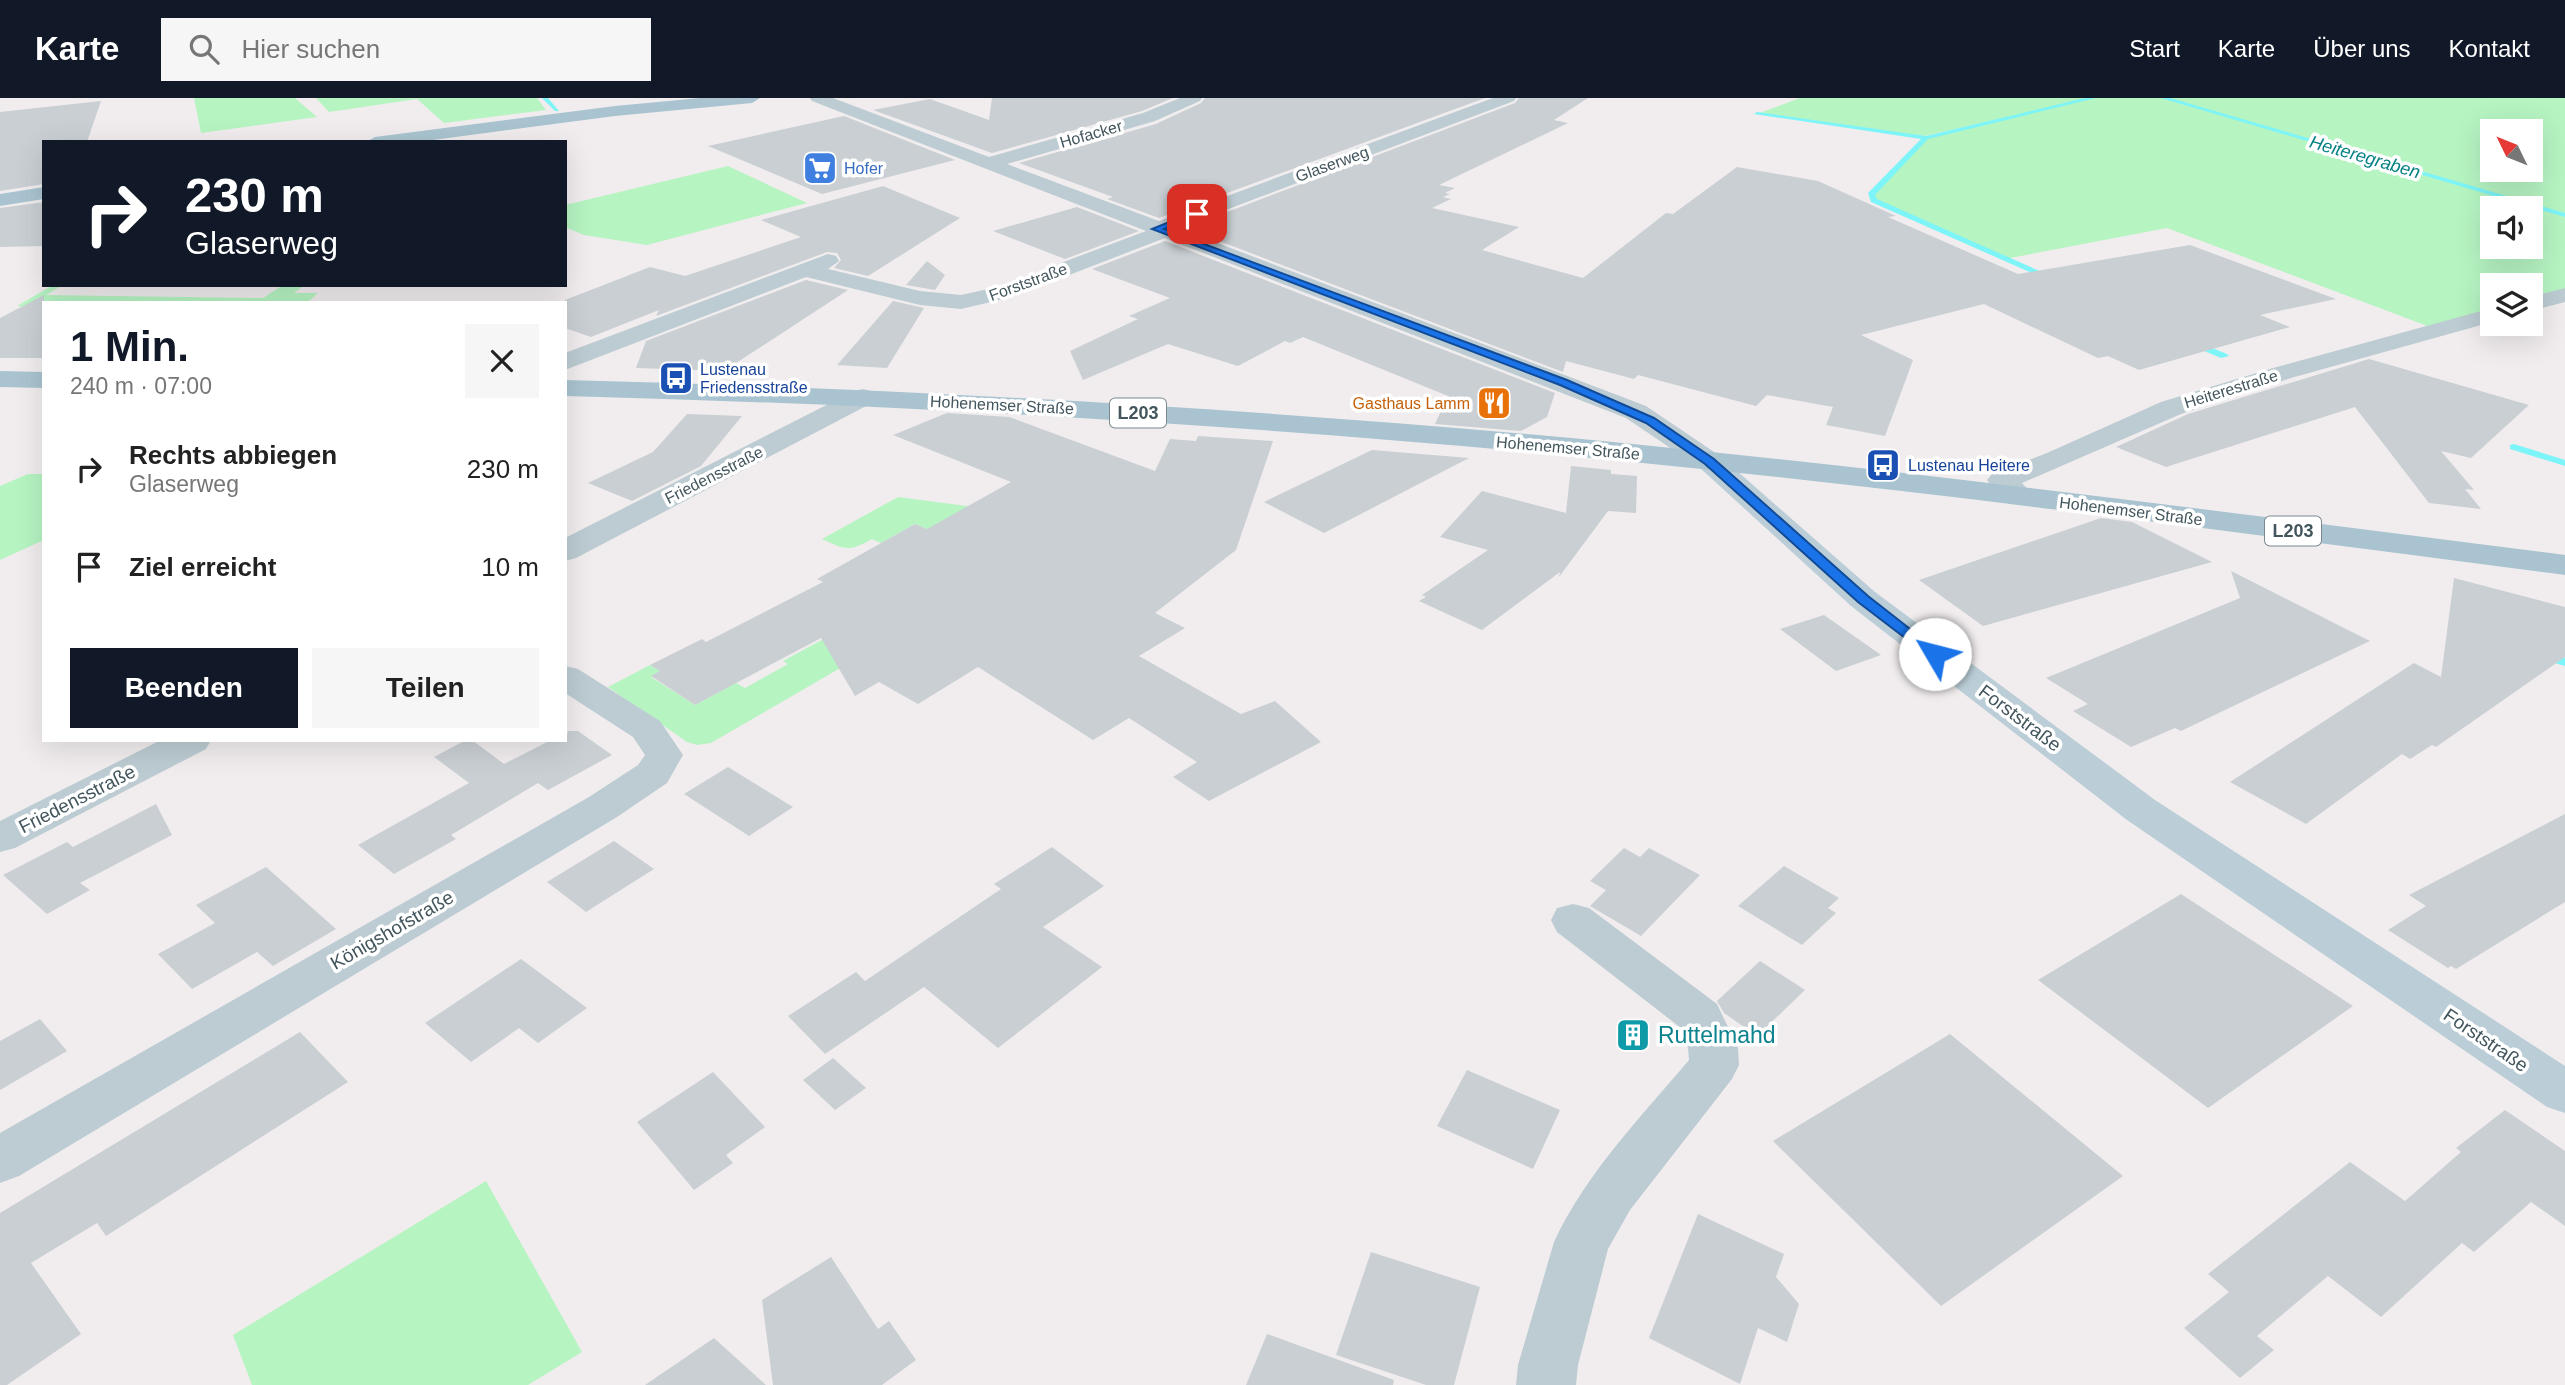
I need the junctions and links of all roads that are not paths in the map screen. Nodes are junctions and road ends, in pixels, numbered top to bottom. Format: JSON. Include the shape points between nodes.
{"nodes":[{"id":1,"x":715,"y":98,"type":"edge"},
{"id":2,"x":752,"y":98,"type":"edge"},
{"id":3,"x":818,"y":98,"type":"edge"},
{"id":4,"x":1194,"y":98,"type":"edge"},
{"id":5,"x":1508,"y":98,"type":"edge"},
{"id":6,"x":845,"y":103,"type":"edge"},
{"id":7,"x":643,"y":108,"type":"junction"},
{"id":8,"x":391,"y":140,"type":"edge"},
{"id":9,"x":985,"y":164,"type":"junction"},
{"id":10,"x":42,"y":194,"type":"edge"},
{"id":11,"x":0,"y":200,"type":"edge"},
{"id":12,"x":1160,"y":230,"type":"junction"},
{"id":13,"x":831,"y":259,"type":"dead end"},
{"id":14,"x":805,"y":270,"type":"junction"},
{"id":15,"x":2565,"y":295,"type":"edge"},
{"id":16,"x":2543,"y":301,"type":"edge"},
{"id":17,"x":2480,"y":318,"type":"edge"},
{"id":18,"x":567,"y":361,"type":"edge"},
{"id":19,"x":0,"y":379,"type":"edge"},
{"id":20,"x":42,"y":380,"type":"edge"},
{"id":21,"x":567,"y":388,"type":"edge"},
{"id":22,"x":863,"y":397,"type":"junction"},
{"id":23,"x":1710,"y":462,"type":"junction"},
{"id":24,"x":2020,"y":498,"type":"junction"},
{"id":25,"x":567,"y":550,"type":"edge"},
{"id":26,"x":2565,"y":565,"type":"edge"},
{"id":27,"x":567,"y":678,"type":"edge"},
{"id":28,"x":188,"y":742,"type":"edge"},
{"id":29,"x":0,"y":838,"type":"edge"},
{"id":30,"x":1573,"y":920,"type":"dead end"},
{"id":31,"x":2565,"y":1092,"type":"edge"},
{"id":32,"x":0,"y":1160,"type":"edge"},
{"id":33,"x":1546,"y":1385,"type":"edge"}],
"edges":[{"from":1,"to":7,"type":"main road"},
{"from":2,"to":7,"type":"main road"},
{"from":3,"to":6,"type":"street","name":"Forststraße"},
{"from":4,"to":9,"type":"street","name":"Hofacker","via":[[1149,117]]},
{"from":5,"to":12,"type":"street","name":"Glaserweg"},
{"from":6,"to":9,"type":"street","name":"Forststraße"},
{"from":7,"to":8,"type":"main road"},
{"from":9,"to":12,"type":"street","name":"Forststraße"},
{"from":10,"to":11,"type":"main road"},
{"from":12,"to":14,"type":"street","name":"Forststraße","via":[[977,300],[920,298]]},
{"from":12,"to":23,"type":"street","name":"Forststraße","via":[[1636,412]]},
{"from":13,"to":14,"type":"street"},
{"from":14,"to":18,"type":"street"},
{"from":15,"to":16,"type":"street"},
{"from":17,"to":24,"type":"street","name":"Heiterestraße","via":[[2171,408],[2002,480]]},
{"from":19,"to":20,"type":"main road"},
{"from":21,"to":22,"type":"main road","name":"Hohenemser Straße","number":"L203"},
{"from":22,"to":23,"type":"main road","name":"Hohenemser Straße","number":"L203","via":[[1325,425]]},
{"from":22,"to":25,"type":"street","name":"Friedensstraße"},
{"from":23,"to":24,"type":"main road","name":"Hohenemser Straße","number":"L203"},
{"from":23,"to":31,"type":"street","name":"Forststraße","via":[[1863,599],[2141,810]]},
{"from":24,"to":26,"type":"main road","name":"Hohenemser Straße","number":"L203"},
{"from":27,"to":32,"type":"street","name":"Königshofstraße","via":[[647,729],[664,755],[653,774]]},
{"from":28,"to":29,"type":"street","name":"Friedensstraße"},
{"from":30,"to":33,"type":"street","via":[[1700,1017],[1713,1048],[1714,1065],[1611,1193],[1582,1242]]}]}
